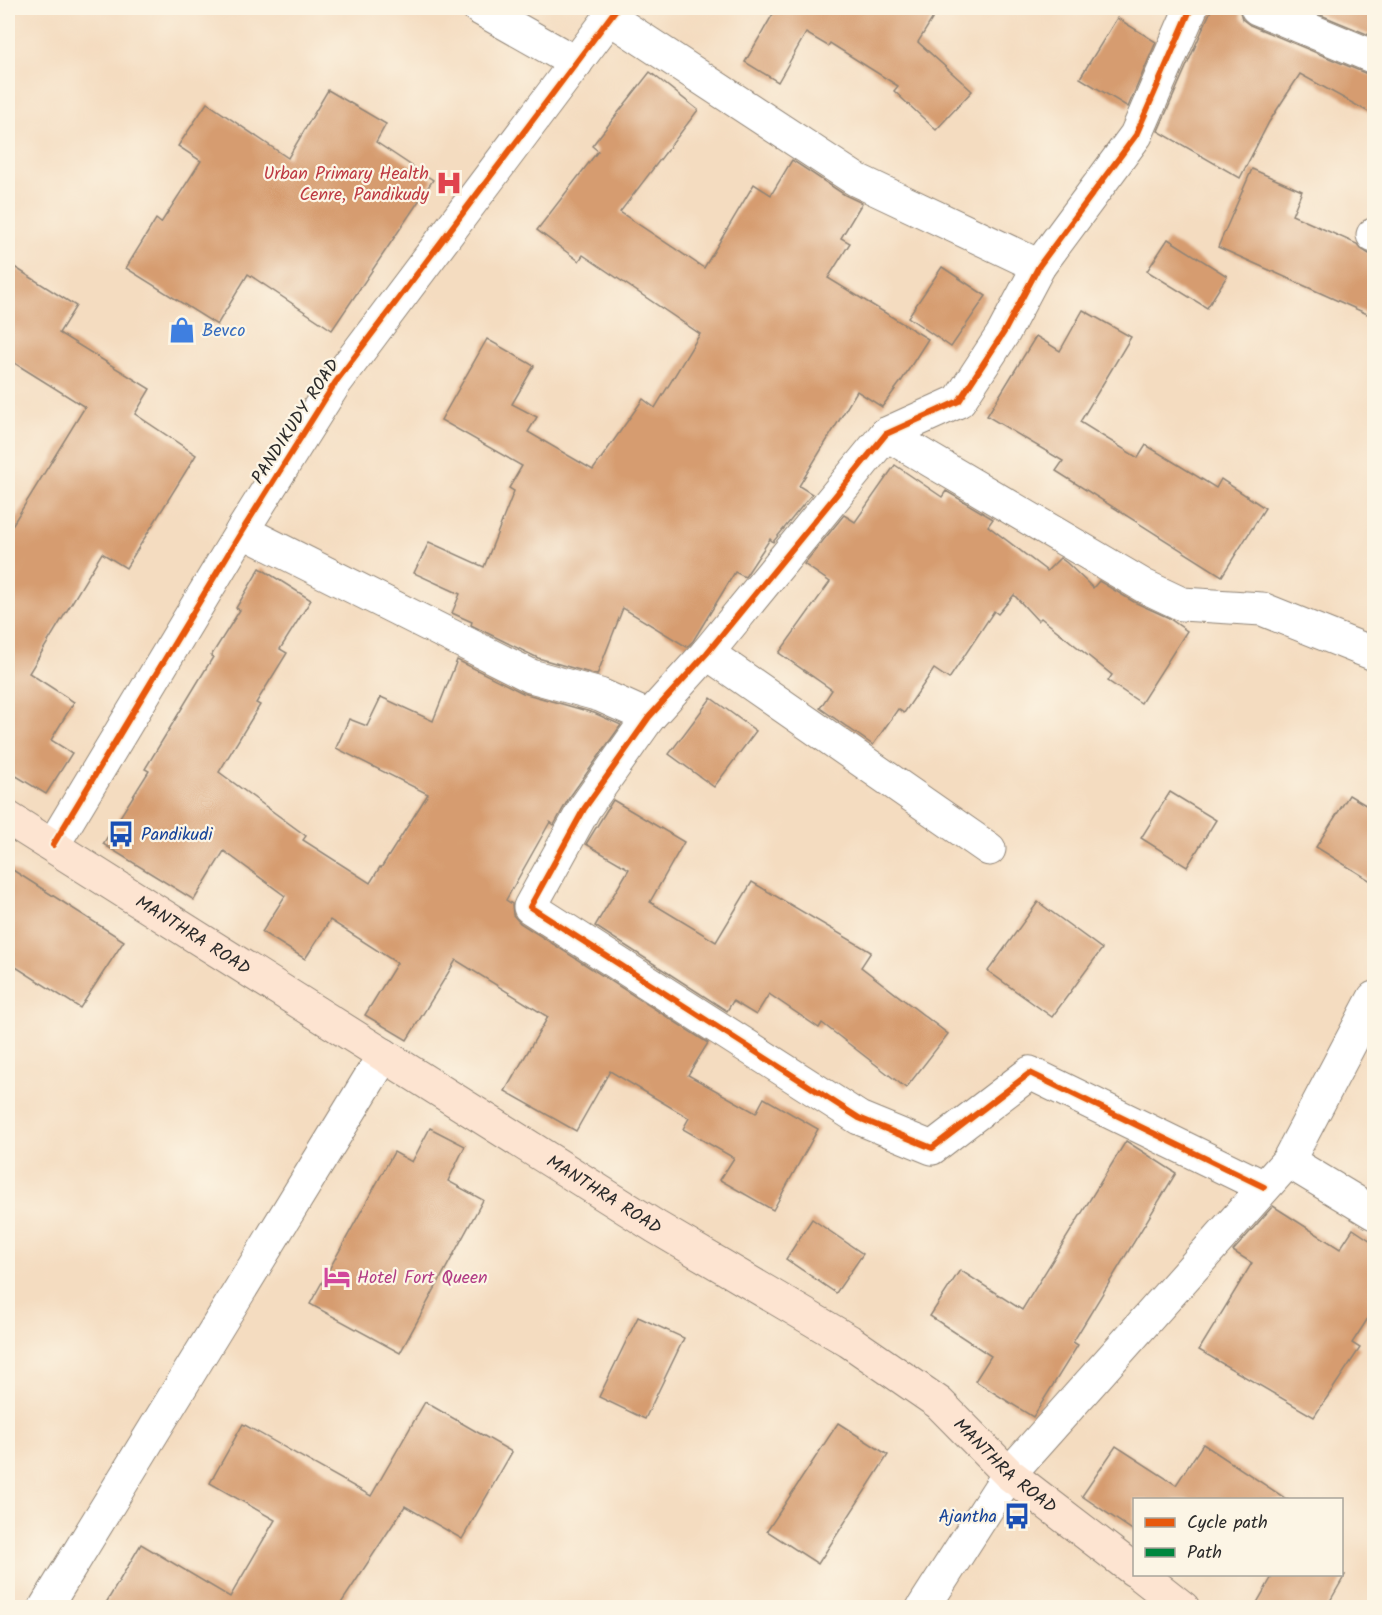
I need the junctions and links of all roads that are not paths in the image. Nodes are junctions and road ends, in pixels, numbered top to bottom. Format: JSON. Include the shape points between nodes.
{"nodes":[{"id":1,"x":479,"y":8,"type":"edge"},
{"id":2,"x":1191,"y":8,"type":"edge"},
{"id":3,"x":1257,"y":8,"type":"edge"},
{"id":4,"x":614,"y":13,"type":"edge"},
{"id":5,"x":1374,"y":57,"type":"edge"},
{"id":6,"x":576,"y":63,"type":"junction"},
{"id":7,"x":1039,"y":266,"type":"junction"},
{"id":8,"x":886,"y":434,"type":"junction"},
{"id":9,"x":242,"y":531,"type":"junction"},
{"id":10,"x":707,"y":653,"type":"junction"},
{"id":11,"x":1374,"y":654,"type":"edge"},
{"id":12,"x":649,"y":717,"type":"junction"},
{"id":13,"x":8,"y":818,"type":"edge"},
{"id":14,"x":53,"y":845,"type":"junction"},
{"id":15,"x":989,"y":849,"type":"dead end"},
{"id":16,"x":1374,"y":998,"type":"edge"},
{"id":17,"x":384,"y":1055,"type":"junction"},
{"id":18,"x":1288,"y":1161,"type":"junction"},
{"id":19,"x":1264,"y":1187,"type":"junction"},
{"id":20,"x":1374,"y":1213,"type":"edge"},
{"id":21,"x":1009,"y":1474,"type":"junction"},
{"id":22,"x":1133,"y":1569,"type":"edge"},
{"id":23,"x":1141,"y":1576,"type":"edge"},
{"id":24,"x":45,"y":1608,"type":"edge"},
{"id":25,"x":923,"y":1608,"type":"edge"},
{"id":26,"x":1183,"y":1608,"type":"edge"}],
"edges":[{"from":1,"to":6,"type":"street"},
{"from":2,"to":7,"type":"street","via":[[1136,135]]},
{"from":3,"to":5,"type":"street"},
{"from":4,"to":6,"type":"street","name":"PANDIKUDY ROAD"},
{"from":4,"to":7,"type":"street","via":[[855,179]]},
{"from":6,"to":9,"type":"street","name":"PANDIKUDY ROAD","via":[[335,383]]},
{"from":7,"to":8,"type":"street","via":[[1004,332],[959,401]]},
{"from":8,"to":10,"type":"street"},
{"from":8,"to":11,"type":"street","via":[[1182,604],[1262,609]]},
{"from":9,"to":12,"type":"street","via":[[531,676],[600,695]]},
{"from":9,"to":14,"type":"street","name":"PANDIKUDY ROAD"},
{"from":10,"to":12,"type":"street"},
{"from":10,"to":15,"type":"street"},
{"from":12,"to":19,"type":"street","via":[[584,808],[530,907],[860,1118],[932,1148],[1030,1073]]},
{"from":13,"to":14,"type":"main road","name":"MANTHRA ROAD"},
{"from":14,"to":17,"type":"main road","name":"MANTHRA ROAD"},
{"from":16,"to":18,"type":"street"},
{"from":17,"to":21,"type":"main road","name":"MANTHRA ROAD","via":[[656,1227],[849,1341],[939,1403]]},
{"from":17,"to":24,"type":"street"},
{"from":18,"to":19,"type":"street"},
{"from":18,"to":20,"type":"street"},
{"from":19,"to":21,"type":"street"},
{"from":21,"to":22,"type":"main road","name":"MANTHRA ROAD"},
{"from":21,"to":25,"type":"street"},
{"from":23,"to":26,"type":"main road"}]}
